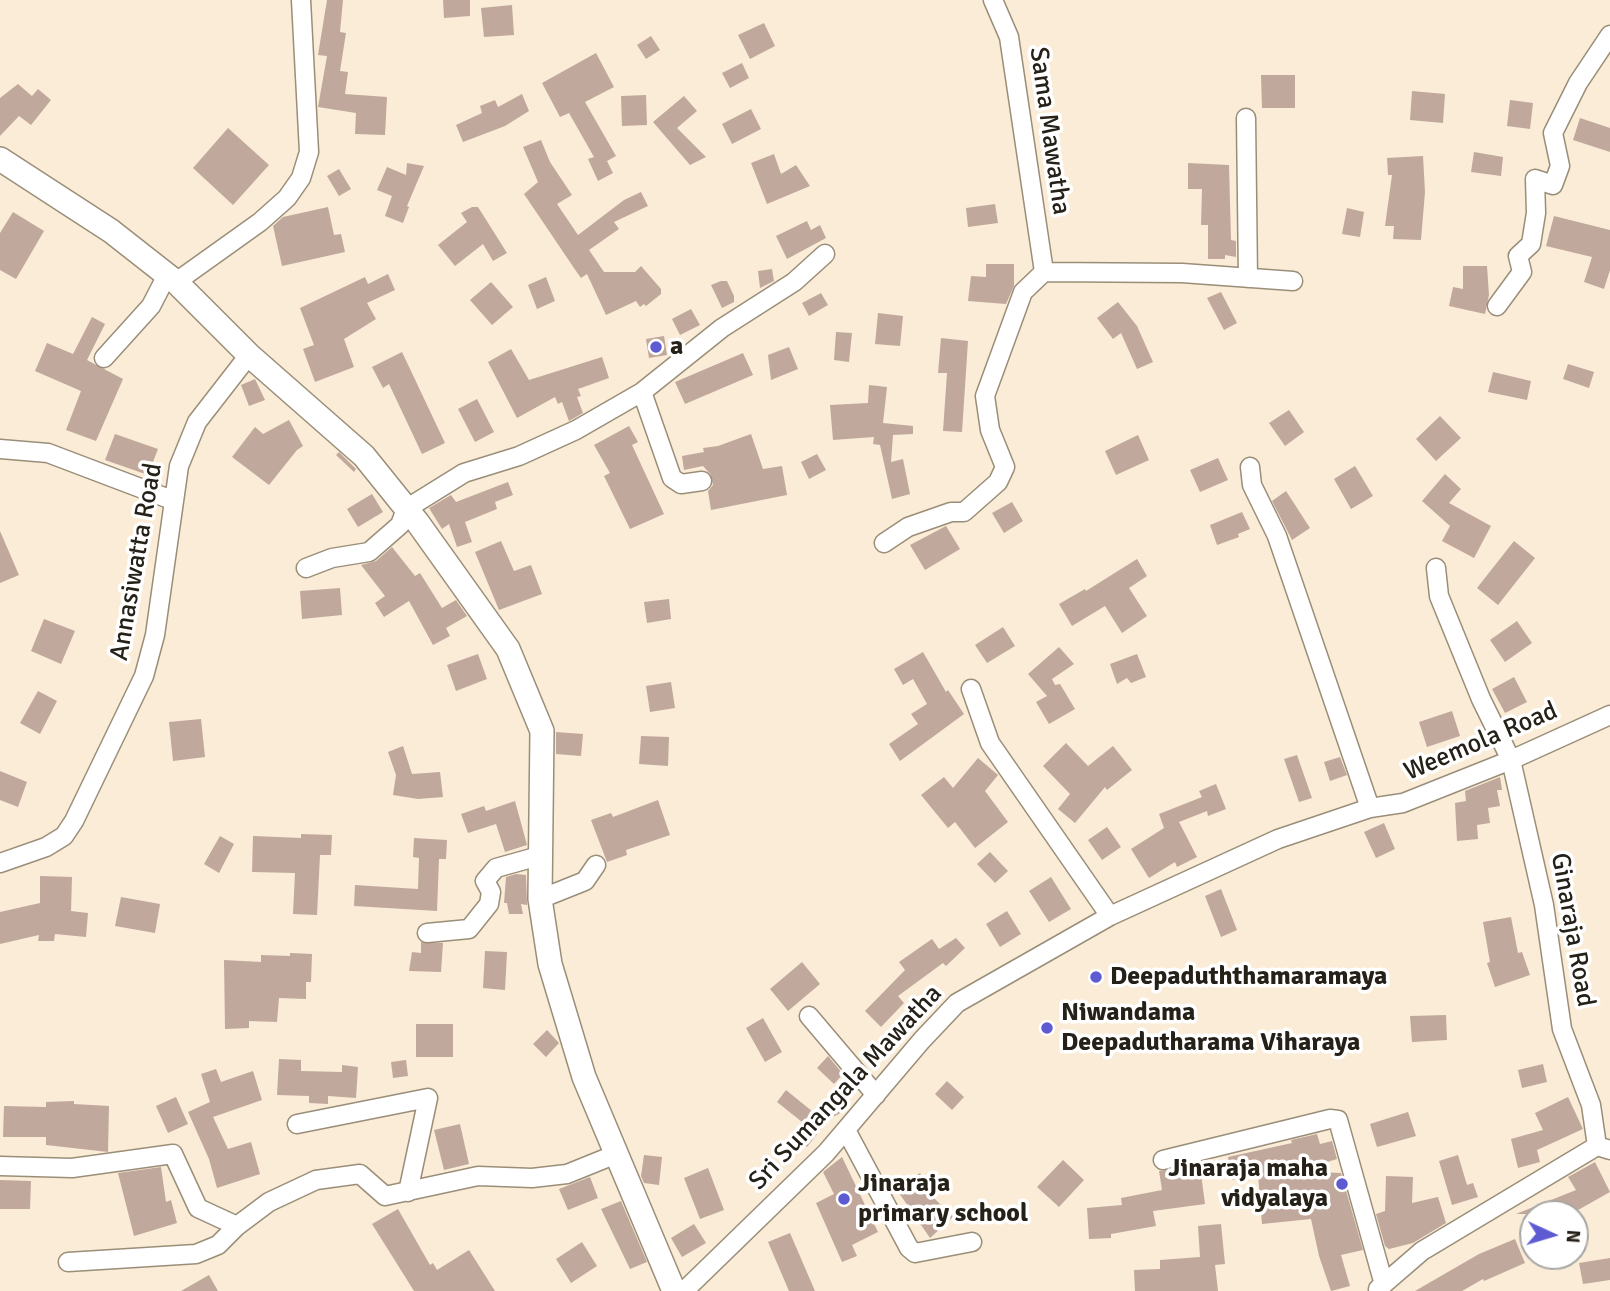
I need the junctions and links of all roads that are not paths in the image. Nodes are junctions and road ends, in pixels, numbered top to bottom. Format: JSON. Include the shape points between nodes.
{"nodes":[{"id":1,"x":300,"y":0,"type":"edge"},
{"id":2,"x":993,"y":0,"type":"edge"},
{"id":3,"x":1610,"y":35,"type":"edge"},
{"id":4,"x":1246,"y":118,"type":"dead end"},
{"id":5,"x":0,"y":159,"type":"edge"},
{"id":6,"x":825,"y":254,"type":"dead end"},
{"id":7,"x":1044,"y":272,"type":"junction"},
{"id":8,"x":1248,"y":278,"type":"junction"},
{"id":9,"x":172,"y":279,"type":"junction"},
{"id":10,"x":1293,"y":281,"type":"dead end"},
{"id":11,"x":1497,"y":306,"type":"dead end"},
{"id":12,"x":249,"y":355,"type":"junction"},
{"id":13,"x":104,"y":358,"type":"dead end"},
{"id":14,"x":642,"y":392,"type":"junction"},
{"id":15,"x":0,"y":449,"type":"edge"},
{"id":16,"x":1250,"y":467,"type":"dead end"},
{"id":17,"x":702,"y":481,"type":"dead end"},
{"id":18,"x":172,"y":500,"type":"junction"},
{"id":19,"x":406,"y":509,"type":"junction"},
{"id":20,"x":884,"y":543,"type":"dead end"},
{"id":21,"x":306,"y":568,"type":"dead end"},
{"id":22,"x":1436,"y":568,"type":"dead end"},
{"id":23,"x":971,"y":689,"type":"dead end"},
{"id":24,"x":1610,"y":715,"type":"edge"},
{"id":25,"x":1511,"y":760,"type":"junction"},
{"id":26,"x":1370,"y":808,"type":"junction"},
{"id":27,"x":539,"y":856,"type":"junction"},
{"id":28,"x":0,"y":863,"type":"edge"},
{"id":29,"x":596,"y":865,"type":"dead end"},
{"id":30,"x":540,"y":899,"type":"junction"},
{"id":31,"x":1111,"y":916,"type":"junction"},
{"id":32,"x":427,"y":933,"type":"dead end"},
{"id":33,"x":809,"y":1016,"type":"dead end"},
{"id":34,"x":876,"y":1095,"type":"junction"},
{"id":35,"x":297,"y":1124,"type":"dead end"},
{"id":36,"x":846,"y":1130,"type":"junction"},
{"id":37,"x":1604,"y":1148,"type":"edge"},
{"id":38,"x":614,"y":1155,"type":"junction"},
{"id":39,"x":1163,"y":1160,"type":"dead end"},
{"id":40,"x":0,"y":1166,"type":"edge"},
{"id":41,"x":408,"y":1192,"type":"junction"},
{"id":42,"x":237,"y":1226,"type":"junction"},
{"id":43,"x":972,"y":1242,"type":"dead end"},
{"id":44,"x":68,"y":1262,"type":"dead end"},
{"id":45,"x":1376,"y":1287,"type":"edge"},
{"id":46,"x":674,"y":1291,"type":"edge"},
{"id":47,"x":684,"y":1291,"type":"edge"}],
"edges":[{"from":1,"to":9,"type":"street","via":[[309,152],[301,178],[260,222]]},
{"from":2,"to":7,"type":"street","name":"Sama Mawatha","via":[[1009,37]]},
{"from":3,"to":11,"type":"street","via":[[1578,83],[1553,134],[1560,166],[1553,185],[1535,179],[1531,244],[1518,256],[1522,272]]},
{"from":4,"to":8,"type":"street"},
{"from":5,"to":9,"type":"street","via":[[110,231]]},
{"from":6,"to":14,"type":"street","via":[[794,282],[722,328]]},
{"from":7,"to":8,"type":"street"},
{"from":7,"to":20,"type":"street","via":[[1023,292],[985,396],[990,430],[1005,467],[998,482],[964,512],[908,527]]},
{"from":8,"to":10,"type":"street"},
{"from":9,"to":12,"type":"street"},
{"from":9,"to":13,"type":"street"},
{"from":12,"to":18,"type":"street","name":"Annasiwatta Road","via":[[197,422],[179,466]]},
{"from":12,"to":19,"type":"street","via":[[364,456]]},
{"from":14,"to":17,"type":"street","via":[[673,478],[681,484]]},
{"from":14,"to":19,"type":"street","via":[[519,456],[464,473]]},
{"from":15,"to":18,"type":"street","via":[[48,453]]},
{"from":16,"to":26,"type":"street","via":[[1252,485],[1277,536]]},
{"from":18,"to":28,"type":"street","name":"Annasiwatta Road","via":[[155,635],[144,676],[64,836]]},
{"from":19,"to":21,"type":"street","via":[[400,525],[369,552]]},
{"from":19,"to":27,"type":"street","via":[[508,649],[542,732]]},
{"from":22,"to":25,"type":"street","name":"Ginaraja Road","via":[[1438,596]]},
{"from":23,"to":31,"type":"street","via":[[990,743]]},
{"from":24,"to":25,"type":"street","name":"Weemola Road"},
{"from":25,"to":26,"type":"street","name":"Weemola Road","via":[[1403,803]]},
{"from":25,"to":37,"type":"street","name":"Ginaraja Road","via":[[1544,905],[1562,1029]]},
{"from":26,"to":31,"type":"street","name":"Sri Sumangala Mawatha","via":[[1278,839]]},
{"from":27,"to":30,"type":"street"},
{"from":27,"to":32,"type":"street","via":[[496,868],[485,881],[491,892],[489,904],[469,929]]},
{"from":29,"to":30,"type":"street","via":[[585,881]]},
{"from":30,"to":38,"type":"street","via":[[554,977],[584,1077]]},
{"from":31,"to":34,"type":"street","name":"Sri Sumangala Mawatha","via":[[957,1003]]},
{"from":33,"to":34,"type":"street"},
{"from":34,"to":36,"type":"street","name":"Sri Sumangala Mawatha"},
{"from":35,"to":41,"type":"street","via":[[428,1098]]},
{"from":36,"to":43,"type":"street","via":[[909,1248],[915,1252]]},
{"from":36,"to":47,"type":"street","name":"Sri Sumangala Mawatha"},
{"from":37,"to":45,"type":"street","via":[[1422,1251]]},
{"from":38,"to":41,"type":"street","via":[[567,1174],[532,1178],[478,1175]]},
{"from":38,"to":46,"type":"street"},
{"from":39,"to":45,"type":"street","via":[[1338,1120]]},
{"from":40,"to":42,"type":"street","via":[[72,1168],[173,1154],[198,1208]]},
{"from":41,"to":42,"type":"street","via":[[385,1196],[360,1174],[316,1180],[269,1202]]},
{"from":42,"to":44,"type":"street","via":[[218,1245],[196,1254]]}]}
